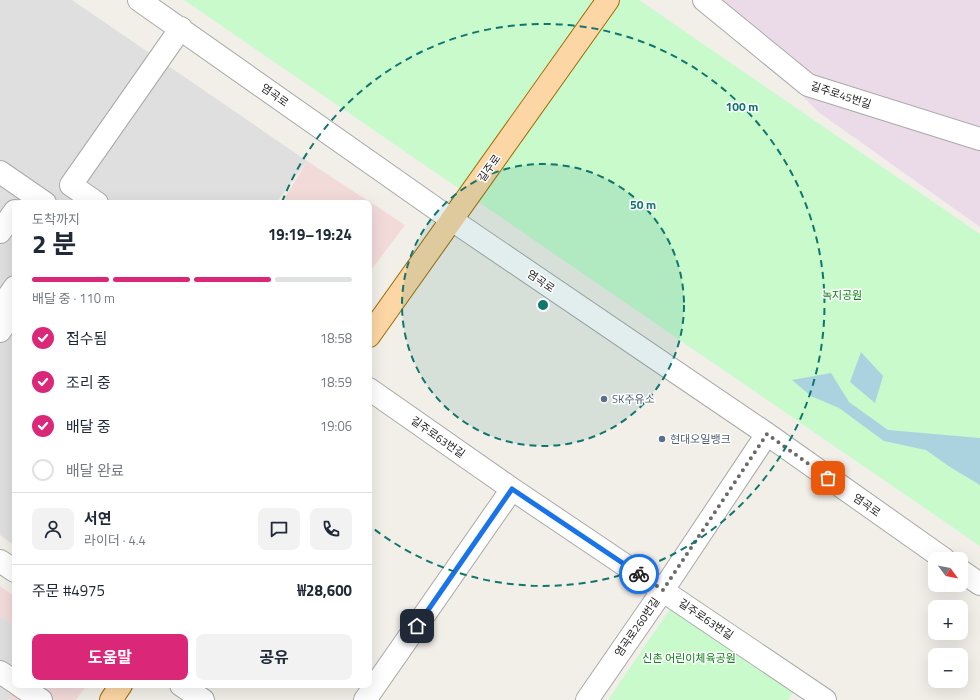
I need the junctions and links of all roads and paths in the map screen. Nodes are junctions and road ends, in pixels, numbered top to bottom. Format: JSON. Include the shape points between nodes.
{"nodes":[{"id":1,"x":139,"y":0,"type":"edge"},
{"id":2,"x":608,"y":0,"type":"edge"},
{"id":3,"x":704,"y":0,"type":"edge"},
{"id":4,"x":181,"y":28,"type":"junction"},
{"id":5,"x":980,"y":139,"type":"edge"},
{"id":6,"x":0,"y":172,"type":"edge"},
{"id":7,"x":41,"y":200,"type":"edge"},
{"id":8,"x":93,"y":200,"type":"edge"},
{"id":9,"x":12,"y":215,"type":"edge"},
{"id":10,"x":452,"y":220,"type":"junction"},
{"id":11,"x":0,"y":232,"type":"edge"},
{"id":12,"x":12,"y":291,"type":"edge"},
{"id":13,"x":0,"y":308,"type":"edge"},
{"id":14,"x":12,"y":313,"type":"edge"},
{"id":15,"x":0,"y":331,"type":"edge"},
{"id":16,"x":372,"y":332,"type":"edge"},
{"id":17,"x":372,"y":391,"type":"edge"},
{"id":18,"x":767,"y":434,"type":"junction"},
{"id":19,"x":512,"y":489,"type":"junction"},
{"id":20,"x":934,"y":552,"type":"edge"},
{"id":21,"x":0,"y":561,"type":"edge"},
{"id":22,"x":12,"y":569,"type":"edge"},
{"id":23,"x":968,"y":576,"type":"edge"},
{"id":24,"x":980,"y":584,"type":"edge"},
{"id":25,"x":663,"y":590,"type":"junction"},
{"id":26,"x":0,"y":672,"type":"edge"},
{"id":27,"x":12,"y":680,"type":"edge"},
{"id":28,"x":23,"y":688,"type":"edge"},
{"id":29,"x":119,"y":688,"type":"edge"},
{"id":30,"x":185,"y":688,"type":"edge"},
{"id":31,"x":40,"y":700,"type":"edge"},
{"id":32,"x":111,"y":700,"type":"edge"},
{"id":33,"x":203,"y":700,"type":"edge"},
{"id":34,"x":365,"y":700,"type":"edge"},
{"id":35,"x":587,"y":700,"type":"edge"},
{"id":36,"x":825,"y":700,"type":"edge"}],
"edges":[{"from":1,"to":4,"type":"street","name":"염곡로"},
{"from":2,"to":10,"type":"main road","name":"길주로"},
{"from":3,"to":5,"type":"street","name":"길주로45번길","via":[[808,85]]},
{"from":4,"to":8,"type":"street","via":[[71,185]]},
{"from":4,"to":10,"type":"street","name":"염곡로"},
{"from":6,"to":7,"type":"street"},
{"from":9,"to":11,"type":"street"},
{"from":10,"to":16,"type":"main road","name":"길주로"},
{"from":10,"to":18,"type":"street","name":"염곡로"},
{"from":12,"to":13,"type":"street"},
{"from":14,"to":15,"type":"street"},
{"from":17,"to":19,"type":"street","name":"길주로63번길"},
{"from":18,"to":20,"type":"street","name":"염곡로"},
{"from":18,"to":25,"type":"street","name":"염곡로260번길"},
{"from":19,"to":25,"type":"street","name":"길주로63번길"},
{"from":19,"to":34,"type":"street"},
{"from":21,"to":22,"type":"street"},
{"from":23,"to":24,"type":"street"},
{"from":25,"to":35,"type":"street","name":"염곡로260번길"},
{"from":25,"to":36,"type":"street","name":"길주로63번길"},
{"from":26,"to":27,"type":"street"},
{"from":28,"to":31,"type":"street"},
{"from":29,"to":32,"type":"main road"},
{"from":30,"to":33,"type":"street"}]}
